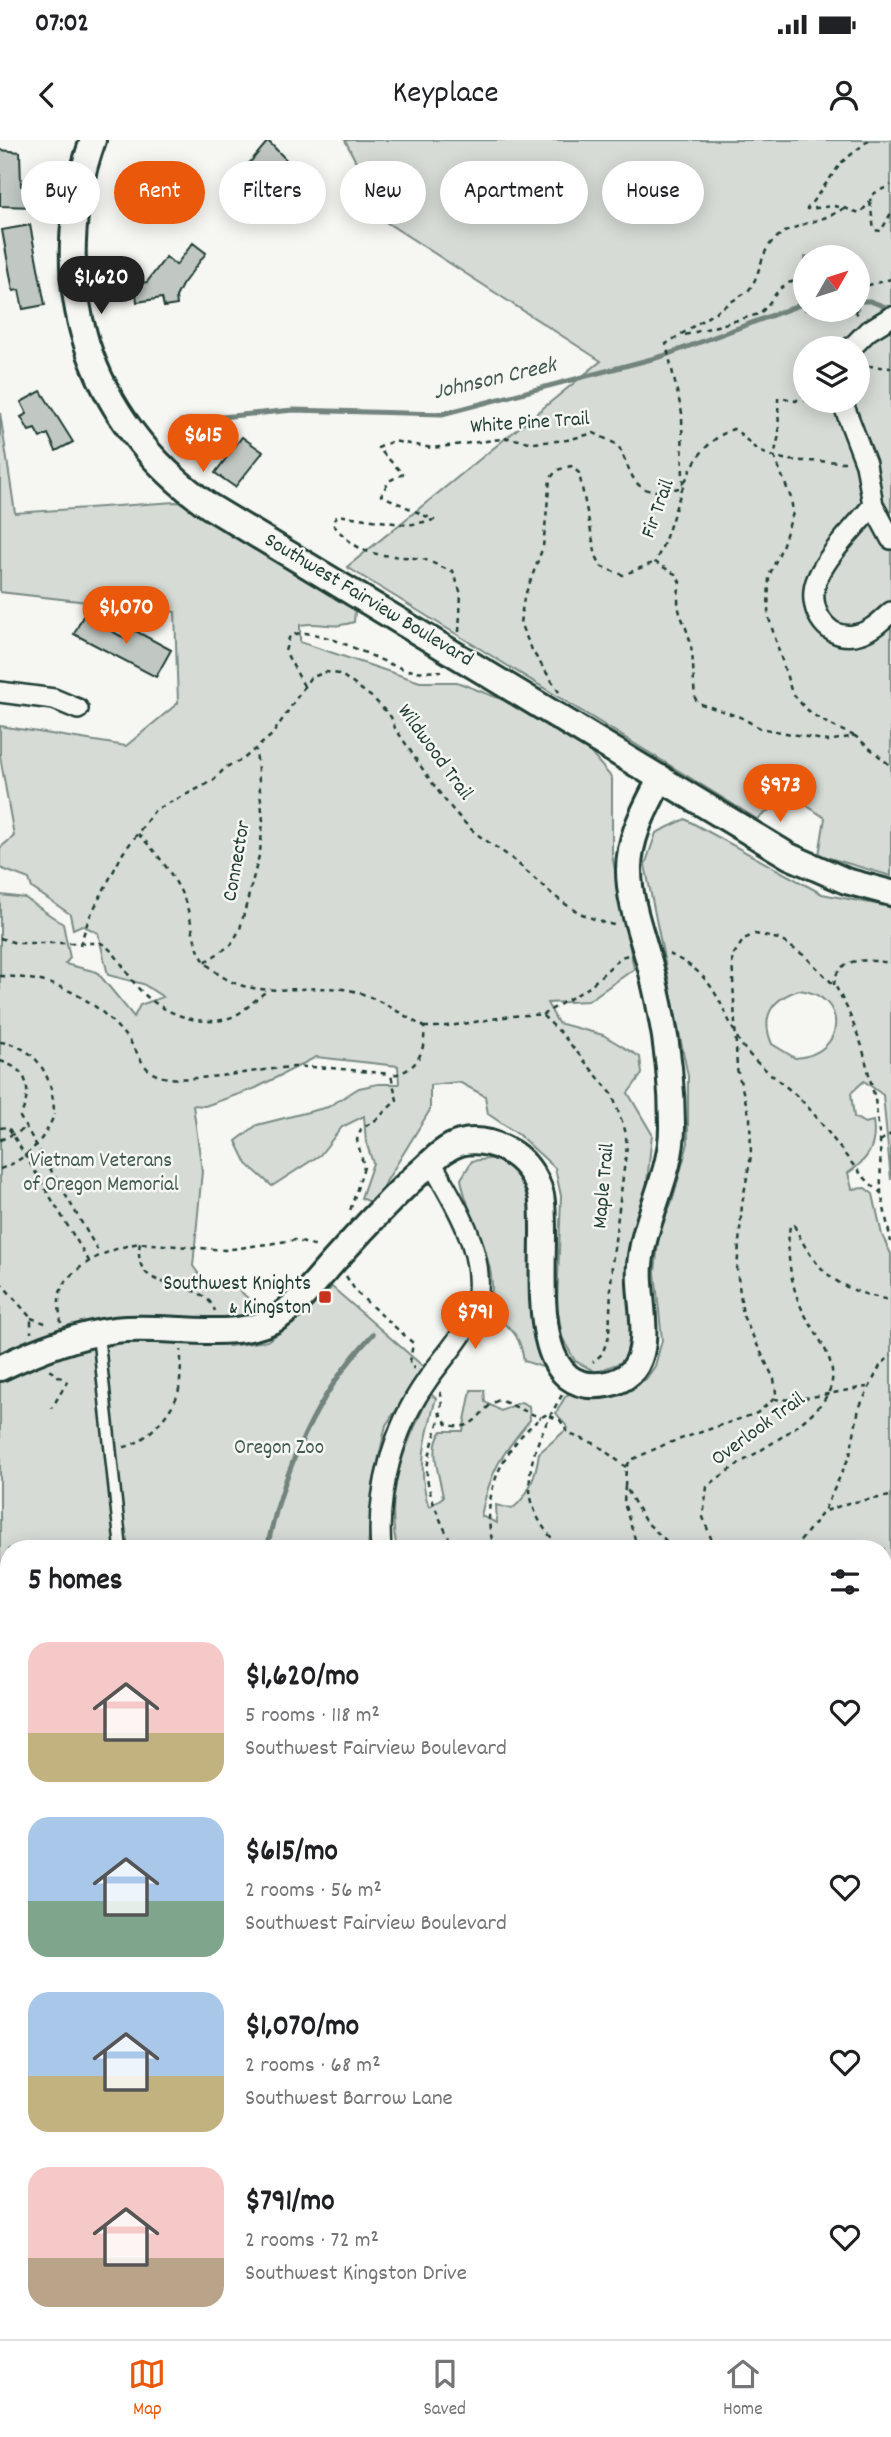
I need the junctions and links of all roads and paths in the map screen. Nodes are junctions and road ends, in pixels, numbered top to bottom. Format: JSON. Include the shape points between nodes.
{"nodes":[{"id":1,"x":93,"y":140,"type":"edge"},
{"id":2,"x":869,"y":140,"type":"edge"},
{"id":3,"x":891,"y":185,"type":"edge"},
{"id":4,"x":870,"y":202,"type":"junction"},
{"id":5,"x":844,"y":208,"type":"junction"},
{"id":6,"x":891,"y":214,"type":"edge"},
{"id":7,"x":891,"y":279,"type":"edge"},
{"id":8,"x":793,"y":283,"type":"edge"},
{"id":9,"x":870,"y":285,"type":"edge"},
{"id":10,"x":891,"y":317,"type":"edge"},
{"id":11,"x":681,"y":336,"type":"junction"},
{"id":12,"x":863,"y":336,"type":"edge"},
{"id":13,"x":870,"y":366,"type":"edge"},
{"id":14,"x":891,"y":368,"type":"edge"},
{"id":15,"x":793,"y":400,"type":"edge"},
{"id":16,"x":847,"y":413,"type":"edge"},
{"id":17,"x":774,"y":456,"type":"junction"},
{"id":18,"x":866,"y":464,"type":"junction"},
{"id":19,"x":683,"y":487,"type":"junction"},
{"id":20,"x":873,"y":505,"type":"junction"},
{"id":21,"x":891,"y":539,"type":"edge"},
{"id":22,"x":655,"y":562,"type":"junction"},
{"id":23,"x":891,"y":612,"type":"edge"},
{"id":24,"x":455,"y":653,"type":"junction"},
{"id":25,"x":304,"y":686,"type":"junction"},
{"id":26,"x":0,"y":692,"type":"edge"},
{"id":27,"x":560,"y":694,"type":"dead end"},
{"id":28,"x":78,"y":709,"type":"dead end"},
{"id":29,"x":855,"y":736,"type":"junction"},
{"id":30,"x":255,"y":749,"type":"junction"},
{"id":31,"x":891,"y":766,"type":"edge"},
{"id":32,"x":661,"y":778,"type":"junction"},
{"id":33,"x":138,"y":834,"type":"junction"},
{"id":34,"x":891,"y":893,"type":"edge"},
{"id":35,"x":621,"y":926,"type":"dead end"},
{"id":36,"x":0,"y":938,"type":"edge"},
{"id":37,"x":80,"y":945,"type":"junction"},
{"id":38,"x":669,"y":954,"type":"dead end"},
{"id":39,"x":621,"y":957,"type":"dead end"},
{"id":40,"x":205,"y":962,"type":"junction"},
{"id":41,"x":891,"y":963,"type":"edge"},
{"id":42,"x":0,"y":976,"type":"edge"},
{"id":43,"x":834,"y":985,"type":"junction"},
{"id":44,"x":266,"y":992,"type":"junction"},
{"id":45,"x":542,"y":1016,"type":"junction"},
{"id":46,"x":424,"y":1027,"type":"junction"},
{"id":47,"x":735,"y":1033,"type":"junction"},
{"id":48,"x":0,"y":1042,"type":"edge"},
{"id":49,"x":0,"y":1060,"type":"edge"},
{"id":50,"x":391,"y":1074,"type":"junction"},
{"id":51,"x":0,"y":1128,"type":"edge"},
{"id":52,"x":26,"y":1129,"type":"junction"},
{"id":53,"x":891,"y":1134,"type":"edge"},
{"id":54,"x":13,"y":1135,"type":"junction"},
{"id":55,"x":0,"y":1140,"type":"edge"},
{"id":56,"x":880,"y":1141,"type":"junction"},
{"id":57,"x":431,"y":1162,"type":"junction"},
{"id":58,"x":0,"y":1169,"type":"edge"},
{"id":59,"x":881,"y":1194,"type":"junction"},
{"id":60,"x":352,"y":1241,"type":"junction"},
{"id":61,"x":140,"y":1242,"type":"junction"},
{"id":62,"x":891,"y":1242,"type":"edge"},
{"id":63,"x":326,"y":1253,"type":"dead end"},
{"id":64,"x":100,"y":1254,"type":"junction"},
{"id":65,"x":89,"y":1261,"type":"junction"},
{"id":66,"x":342,"y":1273,"type":"dead end"},
{"id":67,"x":0,"y":1282,"type":"edge"},
{"id":68,"x":891,"y":1300,"type":"edge"},
{"id":69,"x":32,"y":1318,"type":"junction"},
{"id":70,"x":182,"y":1329,"type":"junction"},
{"id":71,"x":217,"y":1329,"type":"junction"},
{"id":72,"x":98,"y":1334,"type":"junction"},
{"id":73,"x":64,"y":1337,"type":"junction"},
{"id":74,"x":30,"y":1340,"type":"dead end"},
{"id":75,"x":891,"y":1355,"type":"edge"},
{"id":76,"x":592,"y":1363,"type":"dead end"},
{"id":77,"x":41,"y":1364,"type":"dead end"},
{"id":78,"x":0,"y":1368,"type":"edge"},
{"id":79,"x":419,"y":1373,"type":"dead end"},
{"id":80,"x":435,"y":1385,"type":"dead end"},
{"id":81,"x":869,"y":1387,"type":"junction"},
{"id":82,"x":565,"y":1391,"type":"dead end"},
{"id":83,"x":829,"y":1392,"type":"junction"},
{"id":84,"x":774,"y":1399,"type":"junction"},
{"id":85,"x":51,"y":1408,"type":"dead end"},
{"id":86,"x":439,"y":1412,"type":"junction"},
{"id":87,"x":551,"y":1415,"type":"junction"},
{"id":88,"x":541,"y":1418,"type":"junction"},
{"id":89,"x":110,"y":1449,"type":"junction"},
{"id":90,"x":626,"y":1467,"type":"junction"},
{"id":91,"x":625,"y":1486,"type":"junction"},
{"id":92,"x":891,"y":1496,"type":"edge"},
{"id":93,"x":824,"y":1511,"type":"junction"},
{"id":94,"x":120,"y":1540,"type":"edge"},
{"id":95,"x":382,"y":1540,"type":"edge"},
{"id":96,"x":450,"y":1540,"type":"edge"},
{"id":97,"x":493,"y":1540,"type":"edge"},
{"id":98,"x":554,"y":1540,"type":"edge"},
{"id":99,"x":635,"y":1540,"type":"edge"},
{"id":100,"x":665,"y":1540,"type":"edge"},
{"id":101,"x":712,"y":1540,"type":"edge"},
{"id":102,"x":801,"y":1540,"type":"edge"}],
"edges":[{"from":1,"to":24,"type":"street","name":"Southwest Fairview Boulevard","via":[[73,221],[74,298],[100,377],[135,439],[171,477],[209,506]]},
{"from":2,"to":5,"type":"path","via":[[842,162],[807,209]]},
{"from":3,"to":4,"type":"path","via":[[878,189]]},
{"from":4,"to":5,"type":"path","via":[[860,213]]},
{"from":4,"to":6,"type":"path","via":[[874,230],[881,231]]},
{"from":5,"to":11,"type":"path","via":[[831,218],[777,236],[748,291]]},
{"from":7,"to":9,"type":"path"},
{"from":8,"to":11,"type":"path","via":[[784,284],[759,313]]},
{"from":10,"to":12,"type":"street"},
{"from":11,"to":19,"type":"path","via":[[666,344],[682,413]]},
{"from":13,"to":14,"type":"path"},
{"from":15,"to":17,"type":"path","via":[[778,399],[779,435]]},
{"from":16,"to":18,"type":"street"},
{"from":17,"to":18,"type":"path","name":"Fir Trail"},
{"from":17,"to":19,"type":"path","name":"Fir Trail","via":[[760,451],[733,429],[699,452]]},
{"from":17,"to":29,"type":"path","via":[[793,513],[769,576],[770,626],[798,700],[820,722]]},
{"from":18,"to":20,"type":"street"},
{"from":19,"to":22,"type":"path","name":"Fir Trail"},
{"from":19,"to":24,"type":"path","name":"White Pine Trail","via":[[652,491],[639,486],[618,445],[594,433],[567,440],[534,443],[509,438],[432,448],[393,441],[378,448],[403,474],[389,481],[381,495],[434,520],[408,525],[338,515],[332,523],[346,540],[366,552],[425,559],[453,572],[461,594]]},
{"from":20,"to":21,"type":"street"},
{"from":20,"to":23,"type":"street","via":[[829,560],[813,597],[822,623],[840,635],[871,629]]},
{"from":22,"to":27,"type":"path","via":[[623,575],[602,567],[579,473],[571,466],[550,479],[543,547],[520,623]]},
{"from":22,"to":29,"type":"path","name":"Fir Trail","via":[[680,582],[679,617],[690,640],[698,703],[760,728],[828,741]]},
{"from":24,"to":25,"type":"path","via":[[444,670],[406,670],[357,649],[297,632],[289,638],[285,651]]},
{"from":24,"to":32,"type":"street","name":"Southwest Fairview Boulevard"},
{"from":25,"to":30,"type":"path","via":[[272,735]]},
{"from":25,"to":35,"type":"path","name":"Wildwood Trail","via":[[310,678],[326,672],[340,674],[373,698],[470,828],[495,843],[551,896],[574,911]]},
{"from":26,"to":28,"type":"street","via":[[54,699]]},
{"from":29,"to":31,"type":"path"},
{"from":30,"to":33,"type":"path","via":[[213,781],[155,810]]},
{"from":30,"to":40,"type":"path","name":"Connector","via":[[263,821],[258,861],[240,929],[231,945]]},
{"from":32,"to":34,"type":"street","name":"Southwest Fairview Boulevard","via":[[789,856],[846,881]]},
{"from":32,"to":57,"type":"street","via":[[629,852],[629,885],[662,1014],[672,1127],[665,1172],[643,1242],[639,1269],[644,1341],[633,1370],[614,1382],[590,1384],[566,1375],[556,1360],[543,1305],[541,1198],[526,1164],[502,1148],[480,1141],[453,1146]]},
{"from":33,"to":37,"type":"path","via":[[89,918]]},
{"from":33,"to":40,"type":"path","via":[[150,845],[186,904]]},
{"from":36,"to":37,"type":"path","via":[[16,943]]},
{"from":37,"to":44,"type":"path","via":[[88,942],[111,948],[147,998],[184,1017],[221,1020],[237,1015]]},
{"from":38,"to":47,"type":"path","via":[[693,965],[712,987]]},
{"from":39,"to":45,"type":"path","via":[[588,988]]},
{"from":40,"to":44,"type":"path","via":[[234,985]]},
{"from":41,"to":43,"type":"path","via":[[850,962],[835,974]]},
{"from":42,"to":50,"type":"path","via":[[33,977],[64,986],[92,1002],[115,1023],[149,1070],[170,1079],[292,1067]]},
{"from":43,"to":47,"type":"path","via":[[805,956],[779,939],[755,934],[744,939],[732,957]]},
{"from":43,"to":56,"type":"path","via":[[862,1046]]},
{"from":44,"to":46,"type":"path","via":[[345,989],[374,999]]},
{"from":45,"to":46,"type":"path","via":[[508,1015],[444,1028]]},
{"from":45,"to":76,"type":"path","name":"Maple Trail","via":[[612,1094],[625,1130],[608,1336],[602,1354]]},
{"from":46,"to":50,"type":"path","via":[[419,1059],[411,1068]]},
{"from":47,"to":59,"type":"path","via":[[749,1055],[804,1103]]},
{"from":47,"to":84,"type":"path","via":[[737,1069],[750,1118],[751,1156],[738,1234],[739,1294],[746,1323],[776,1386]]},
{"from":48,"to":58,"type":"path","bridge":true,"via":[[23,1048],[49,1076],[54,1115],[44,1138]]},
{"from":49,"to":52,"type":"path","via":[[17,1069],[28,1088],[20,1117]]},
{"from":50,"to":60,"type":"path","via":[[397,1100],[368,1123],[357,1140],[364,1167],[347,1223]]},
{"from":51,"to":54,"type":"path","via":[[8,1127]]},
{"from":52,"to":54,"type":"path"},
{"from":52,"to":64,"type":"path"},
{"from":53,"to":56,"type":"path"},
{"from":54,"to":55,"type":"path"},
{"from":54,"to":65,"type":"path"},
{"from":56,"to":59,"type":"path"},
{"from":57,"to":60,"type":"street"},
{"from":57,"to":95,"type":"street","via":[[466,1228],[478,1289],[465,1331],[419,1392],[402,1426],[386,1483]]},
{"from":59,"to":62,"type":"path"},
{"from":60,"to":71,"type":"street","via":[[307,1292],[272,1322],[246,1329]]},
{"from":61,"to":63,"type":"path","via":[[225,1250],[295,1240]]},
{"from":61,"to":64,"type":"path"},
{"from":61,"to":71,"type":"path","via":[[138,1252],[147,1272],[157,1281],[206,1296],[216,1313]]},
{"from":64,"to":65,"type":"path"},
{"from":65,"to":73,"type":"path","via":[[61,1290]]},
{"from":66,"to":79,"type":"path","via":[[357,1293],[413,1343],[410,1362]]},
{"from":67,"to":69,"type":"path"},
{"from":68,"to":83,"type":"path","name":"Overlook Trail","via":[[836,1283],[820,1268],[794,1225],[790,1226],[798,1301],[834,1370]]},
{"from":69,"to":73,"type":"path"},
{"from":69,"to":74,"type":"path"},
{"from":70,"to":71,"type":"street"},
{"from":70,"to":72,"type":"street"},
{"from":70,"to":89,"type":"path","via":[[179,1391],[171,1406],[134,1446]]},
{"from":72,"to":73,"type":"street"},
{"from":72,"to":89,"type":"lane"},
{"from":73,"to":78,"type":"street"},
{"from":75,"to":81,"type":"path"},
{"from":77,"to":85,"type":"path","via":[[68,1382]]},
{"from":80,"to":86,"type":"path","via":[[442,1395]]},
{"from":81,"to":83,"type":"path"},
{"from":81,"to":93,"type":"path","via":[[859,1408],[850,1455]]},
{"from":82,"to":87,"type":"path"},
{"from":83,"to":84,"type":"path","via":[[794,1401]]},
{"from":83,"to":101,"type":"path","name":"Overlook Trail","via":[[797,1426],[707,1487],[703,1517]]},
{"from":84,"to":90,"type":"path","via":[[757,1413],[666,1444]]},
{"from":86,"to":88,"type":"path","via":[[447,1424],[463,1425],[476,1421],[500,1400]]},
{"from":86,"to":96,"type":"path","via":[[427,1478]]},
{"from":87,"to":88,"type":"path"},
{"from":87,"to":90,"type":"path","via":[[569,1434],[596,1444]]},
{"from":87,"to":98,"type":"path","via":[[532,1452],[529,1485],[535,1509]]},
{"from":88,"to":97,"type":"path","via":[[519,1439],[499,1469],[488,1516]]},
{"from":89,"to":94,"type":"lane"},
{"from":90,"to":91,"type":"path"},
{"from":91,"to":99,"type":"path","via":[[624,1503]]},
{"from":91,"to":100,"type":"path","via":[[645,1521]]},
{"from":92,"to":93,"type":"path"},
{"from":93,"to":102,"type":"path"}]}
